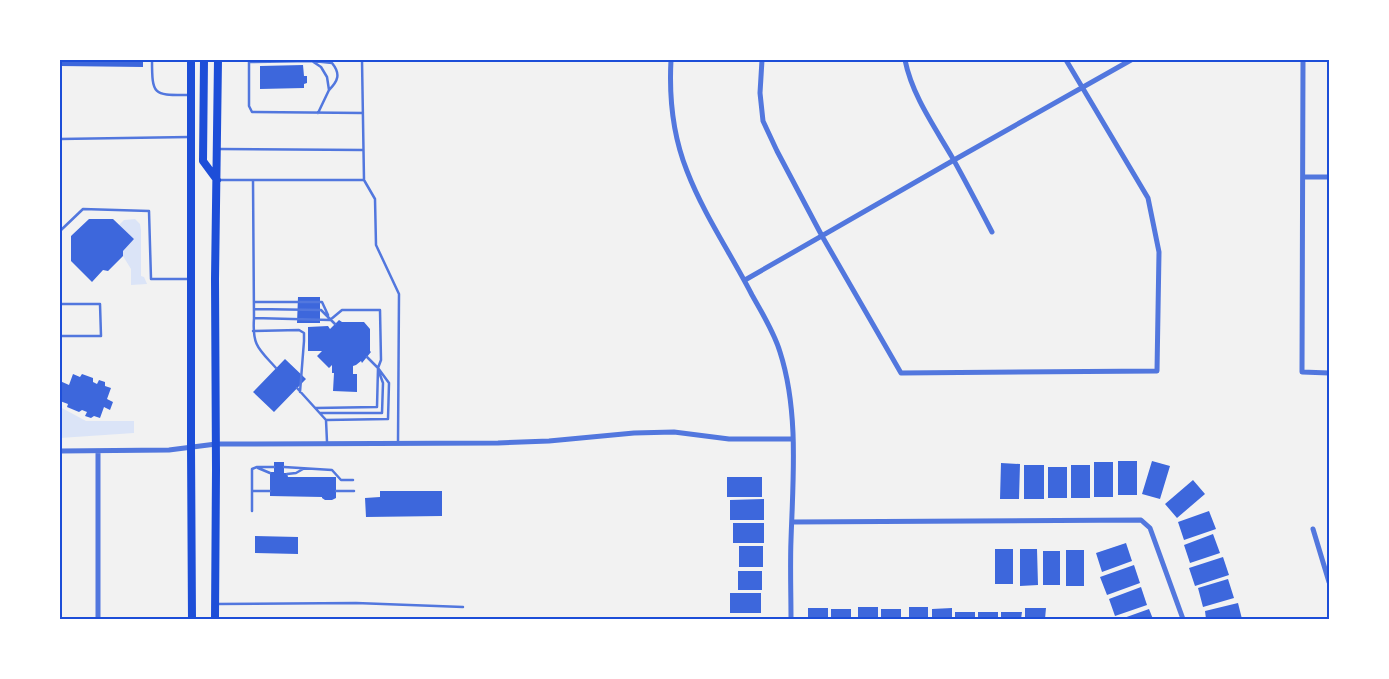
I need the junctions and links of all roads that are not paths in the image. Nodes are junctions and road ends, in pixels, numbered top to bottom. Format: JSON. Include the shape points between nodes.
{"nodes":[{"id":1,"x":152,"y":60,"type":"edge"},
{"id":2,"x":191,"y":60,"type":"edge"},
{"id":3,"x":204,"y":60,"type":"edge"},
{"id":4,"x":218,"y":60,"type":"edge"},
{"id":5,"x":362,"y":60,"type":"edge"},
{"id":6,"x":671,"y":60,"type":"edge"},
{"id":7,"x":762,"y":60,"type":"edge"},
{"id":8,"x":905,"y":60,"type":"edge"},
{"id":9,"x":1066,"y":60,"type":"edge"},
{"id":10,"x":1131,"y":60,"type":"edge"},
{"id":11,"x":1303,"y":60,"type":"edge"},
{"id":12,"x":249,"y":61,"type":"edge"},
{"id":13,"x":312,"y":61,"type":"junction"},
{"id":14,"x":1082,"y":88,"type":"junction"},
{"id":15,"x":329,"y":90,"type":"junction"},
{"id":16,"x":191,"y":96,"type":"junction"},
{"id":17,"x":318,"y":113,"type":"junction"},
{"id":18,"x":363,"y":113,"type":"junction"},
{"id":19,"x":191,"y":137,"type":"junction"},
{"id":20,"x":60,"y":139,"type":"edge"},
{"id":21,"x":217,"y":148,"type":"junction"},
{"id":22,"x":363,"y":150,"type":"junction"},
{"id":23,"x":954,"y":160,"type":"junction"},
{"id":24,"x":1303,"y":176,"type":"junction"},
{"id":25,"x":1329,"y":177,"type":"edge"},
{"id":26,"x":217,"y":180,"type":"junction"},
{"id":27,"x":254,"y":180,"type":"junction"},
{"id":28,"x":364,"y":180,"type":"junction"},
{"id":29,"x":60,"y":231,"type":"edge"},
{"id":30,"x":992,"y":232,"type":"dead end"},
{"id":31,"x":822,"y":236,"type":"junction"},
{"id":32,"x":191,"y":278,"type":"junction"},
{"id":33,"x":745,"y":280,"type":"junction"},
{"id":34,"x":254,"y":302,"type":"junction"},
{"id":35,"x":60,"y":304,"type":"edge"},
{"id":36,"x":254,"y":310,"type":"junction"},
{"id":37,"x":254,"y":318,"type":"junction"},
{"id":38,"x":330,"y":320,"type":"junction"},
{"id":39,"x":334,"y":324,"type":"dead end"},
{"id":40,"x":253,"y":331,"type":"junction"},
{"id":41,"x":60,"y":336,"type":"edge"},
{"id":42,"x":367,"y":357,"type":"dead end"},
{"id":43,"x":276,"y":368,"type":"dead end"},
{"id":44,"x":378,"y":368,"type":"junction"},
{"id":45,"x":1329,"y":373,"type":"edge"},
{"id":46,"x":297,"y":388,"type":"dead end"},
{"id":47,"x":300,"y":392,"type":"junction"},
{"id":48,"x":316,"y":408,"type":"junction"},
{"id":49,"x":320,"y":414,"type":"junction"},
{"id":50,"x":326,"y":420,"type":"junction"},
{"id":51,"x":792,"y":439,"type":"junction"},
{"id":52,"x":216,"y":444,"type":"junction"},
{"id":53,"x":327,"y":444,"type":"junction"},
{"id":54,"x":398,"y":444,"type":"junction"},
{"id":55,"x":191,"y":448,"type":"junction"},
{"id":56,"x":60,"y":451,"type":"edge"},
{"id":57,"x":98,"y":451,"type":"junction"},
{"id":58,"x":257,"y":467,"type":"junction"},
{"id":59,"x":274,"y":467,"type":"dead end"},
{"id":60,"x":284,"y":467,"type":"dead end"},
{"id":61,"x":305,"y":468,"type":"junction"},
{"id":62,"x":270,"y":473,"type":"dead end"},
{"id":63,"x":287,"y":474,"type":"dead end"},
{"id":64,"x":353,"y":480,"type":"dead end"},
{"id":65,"x":252,"y":491,"type":"junction"},
{"id":66,"x":270,"y":491,"type":"dead end"},
{"id":67,"x":336,"y":491,"type":"dead end"},
{"id":68,"x":354,"y":491,"type":"dead end"},
{"id":69,"x":252,"y":511,"type":"dead end"},
{"id":70,"x":792,"y":522,"type":"junction"},
{"id":71,"x":1313,"y":529,"type":"dead end"},
{"id":72,"x":1329,"y":582,"type":"edge"},
{"id":73,"x":215,"y":604,"type":"junction"},
{"id":74,"x":463,"y":607,"type":"dead end"},
{"id":75,"x":98,"y":619,"type":"edge"},
{"id":76,"x":192,"y":619,"type":"edge"},
{"id":77,"x":215,"y":619,"type":"edge"},
{"id":78,"x":791,"y":619,"type":"edge"},
{"id":79,"x":1183,"y":619,"type":"edge"}],
"edges":[{"from":1,"to":16,"type":"lane","via":[[152,83],[157,91],[163,95]]},
{"from":2,"to":16,"type":"main road"},
{"from":3,"to":26,"type":"main road","via":[[203,161]]},
{"from":4,"to":21,"type":"main road"},
{"from":5,"to":18,"type":"lane"},
{"from":6,"to":33,"type":"street","via":[[672,103],[681,155],[706,212]]},
{"from":7,"to":31,"type":"street","via":[[760,93],[764,120]]},
{"from":8,"to":23,"type":"street","via":[[915,94]]},
{"from":9,"to":14,"type":"street"},
{"from":10,"to":14,"type":"street"},
{"from":11,"to":24,"type":"street"},
{"from":12,"to":13,"type":"lane"},
{"from":12,"to":17,"type":"lane","via":[[249,106],[252,112]]},
{"from":13,"to":15,"type":"lane","via":[[327,77]]},
{"from":13,"to":15,"type":"lane","via":[[332,63],[337,68],[336,82]]},
{"from":14,"to":23,"type":"street"},
{"from":14,"to":31,"type":"street","via":[[1148,198],[1159,252],[1157,371],[901,373]]},
{"from":15,"to":17,"type":"lane"},
{"from":16,"to":19,"type":"main road"},
{"from":17,"to":18,"type":"lane"},
{"from":18,"to":22,"type":"lane"},
{"from":19,"to":20,"type":"lane"},
{"from":19,"to":32,"type":"main road"},
{"from":21,"to":22,"type":"lane"},
{"from":21,"to":26,"type":"main road"},
{"from":22,"to":28,"type":"lane"},
{"from":23,"to":30,"type":"street"},
{"from":23,"to":31,"type":"street"},
{"from":24,"to":25,"type":"street"},
{"from":24,"to":45,"type":"street","via":[[1302,372]]},
{"from":26,"to":27,"type":"lane"},
{"from":26,"to":52,"type":"main road"},
{"from":27,"to":28,"type":"lane"},
{"from":27,"to":34,"type":"lane"},
{"from":28,"to":54,"type":"lane","via":[[375,199],[376,246],[400,294]]},
{"from":29,"to":32,"type":"lane","via":[[83,209],[149,211],[151,279]]},
{"from":31,"to":33,"type":"street"},
{"from":32,"to":55,"type":"main road"},
{"from":33,"to":51,"type":"street","via":[[780,351],[790,395]]},
{"from":34,"to":36,"type":"lane"},
{"from":34,"to":38,"type":"lane","via":[[322,302]]},
{"from":35,"to":41,"type":"lane","via":[[100,304],[101,336]]},
{"from":36,"to":37,"type":"lane"},
{"from":36,"to":38,"type":"lane","via":[[321,310]]},
{"from":37,"to":38,"type":"lane"},
{"from":37,"to":40,"type":"lane"},
{"from":38,"to":39,"type":"lane"},
{"from":38,"to":44,"type":"lane","via":[[342,310],[380,310],[381,360]]},
{"from":40,"to":43,"type":"lane","via":[[258,348]]},
{"from":40,"to":47,"type":"lane","via":[[299,330],[304,333]]},
{"from":42,"to":44,"type":"lane"},
{"from":44,"to":48,"type":"lane","via":[[377,407]]},
{"from":44,"to":49,"type":"lane","via":[[384,383],[382,413]]},
{"from":44,"to":50,"type":"lane","via":[[389,383],[388,418]]},
{"from":46,"to":47,"type":"lane"},
{"from":47,"to":48,"type":"lane"},
{"from":48,"to":49,"type":"lane"},
{"from":49,"to":50,"type":"lane"},
{"from":50,"to":53,"type":"lane"},
{"from":51,"to":54,"type":"street","via":[[729,439],[674,432],[550,441]]},
{"from":51,"to":70,"type":"street"},
{"from":52,"to":53,"type":"street"},
{"from":52,"to":55,"type":"street"},
{"from":52,"to":73,"type":"main road"},
{"from":53,"to":54,"type":"street"},
{"from":55,"to":57,"type":"street"},
{"from":55,"to":76,"type":"main road"},
{"from":56,"to":57,"type":"street"},
{"from":57,"to":75,"type":"street"},
{"from":58,"to":59,"type":"lane"},
{"from":58,"to":62,"type":"lane"},
{"from":58,"to":65,"type":"lane","via":[[252,470]]},
{"from":60,"to":61,"type":"lane"},
{"from":61,"to":63,"type":"lane"},
{"from":61,"to":64,"type":"lane","via":[[332,470],[341,480]]},
{"from":65,"to":66,"type":"lane"},
{"from":65,"to":69,"type":"lane"},
{"from":67,"to":68,"type":"lane"},
{"from":70,"to":78,"type":"street"},
{"from":70,"to":79,"type":"street","via":[[1141,520],[1150,528]]},
{"from":71,"to":72,"type":"street"},
{"from":73,"to":74,"type":"lane","via":[[356,603]]},
{"from":73,"to":77,"type":"main road"}]}
